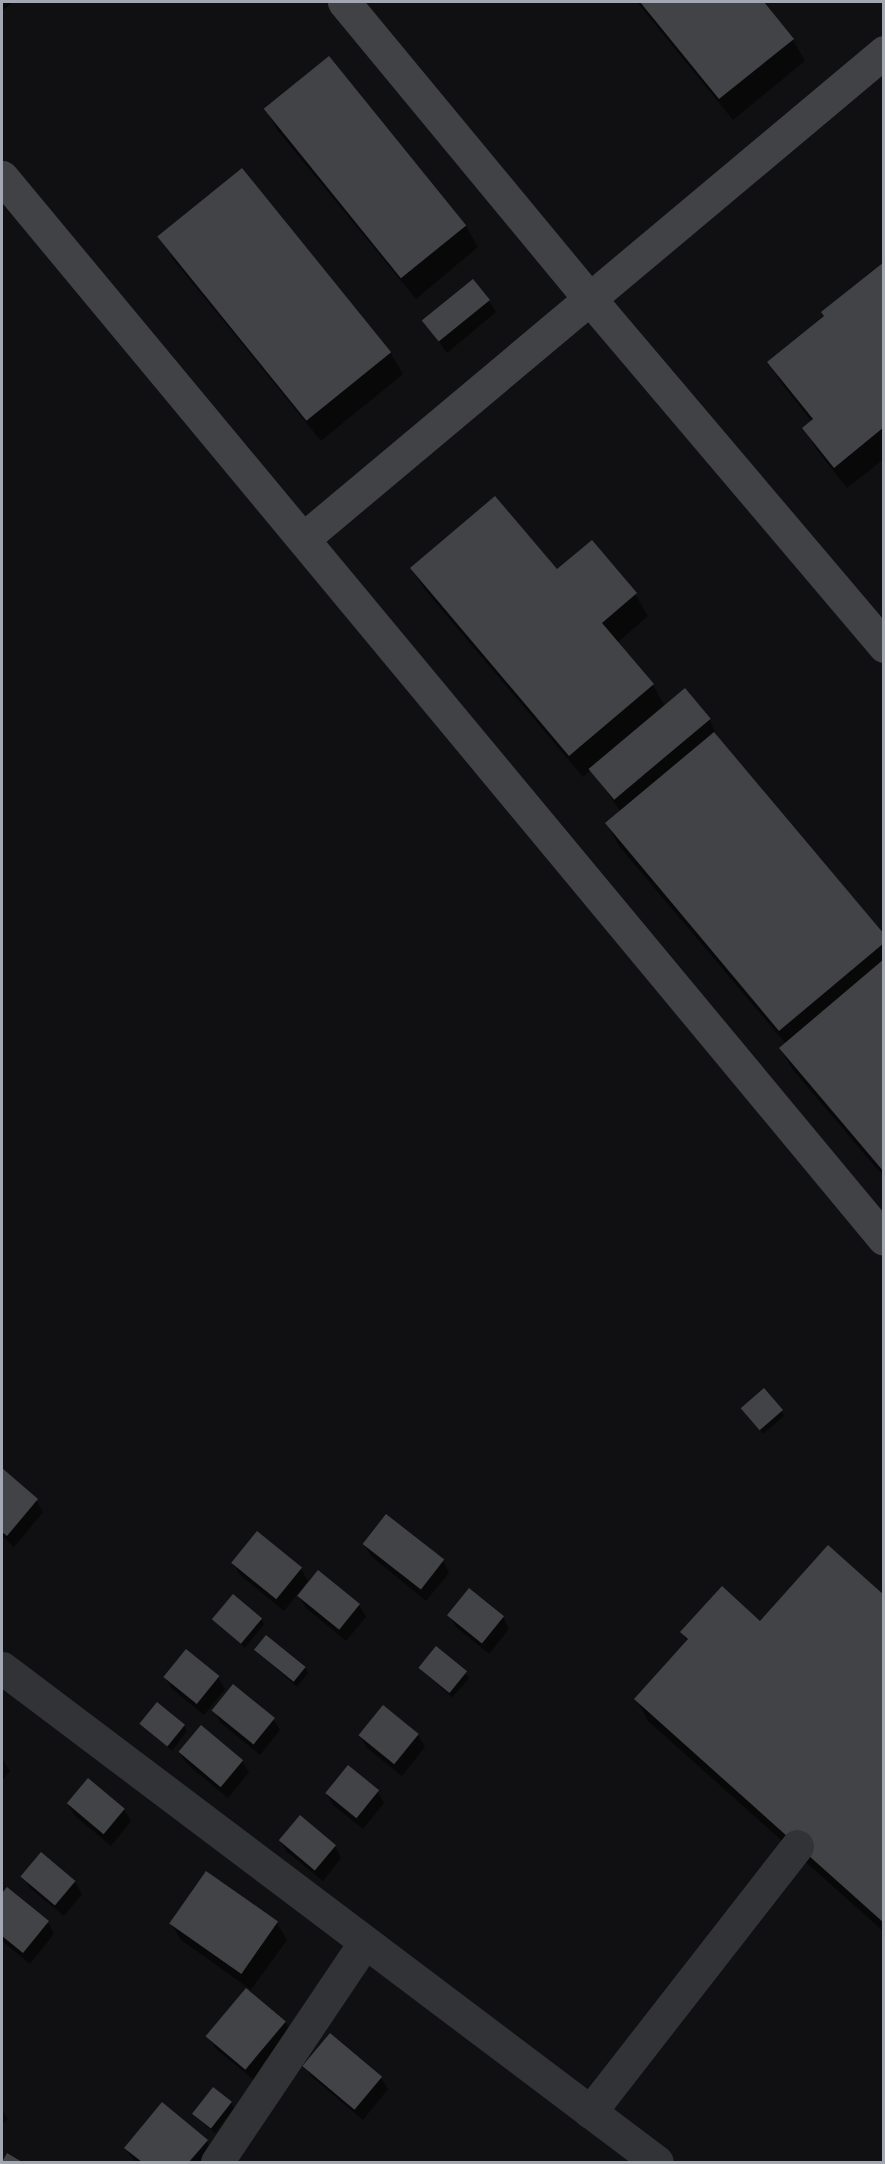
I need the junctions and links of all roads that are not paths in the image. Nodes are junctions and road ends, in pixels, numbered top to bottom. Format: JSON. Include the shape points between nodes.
{"nodes":[{"id":1,"x":344,"y":2,"type":"edge"},
{"id":2,"x":884,"y":52,"type":"edge"},
{"id":3,"x":2,"y":177,"type":"edge"},
{"id":4,"x":590,"y":299,"type":"junction"},
{"id":5,"x":303,"y":539,"type":"junction"},
{"id":6,"x":884,"y":646,"type":"edge"},
{"id":7,"x":884,"y":1239,"type":"edge"},
{"id":8,"x":2,"y":1668,"type":"edge"},
{"id":9,"x":797,"y":1846,"type":"dead end"},
{"id":10,"x":364,"y":1943,"type":"junction"},
{"id":11,"x":590,"y":2112,"type":"junction"},
{"id":12,"x":217,"y":2163,"type":"edge"},
{"id":13,"x":657,"y":2163,"type":"edge"}],
"edges":[{"from":1,"to":4,"type":"street"},
{"from":2,"to":4,"type":"street"},
{"from":3,"to":5,"type":"street"},
{"from":4,"to":5,"type":"street"},
{"from":4,"to":6,"type":"street"},
{"from":5,"to":7,"type":"street"},
{"from":8,"to":10,"type":"street"},
{"from":9,"to":11,"type":"street"},
{"from":10,"to":11,"type":"street"},
{"from":10,"to":12,"type":"street"},
{"from":11,"to":13,"type":"street"}]}
